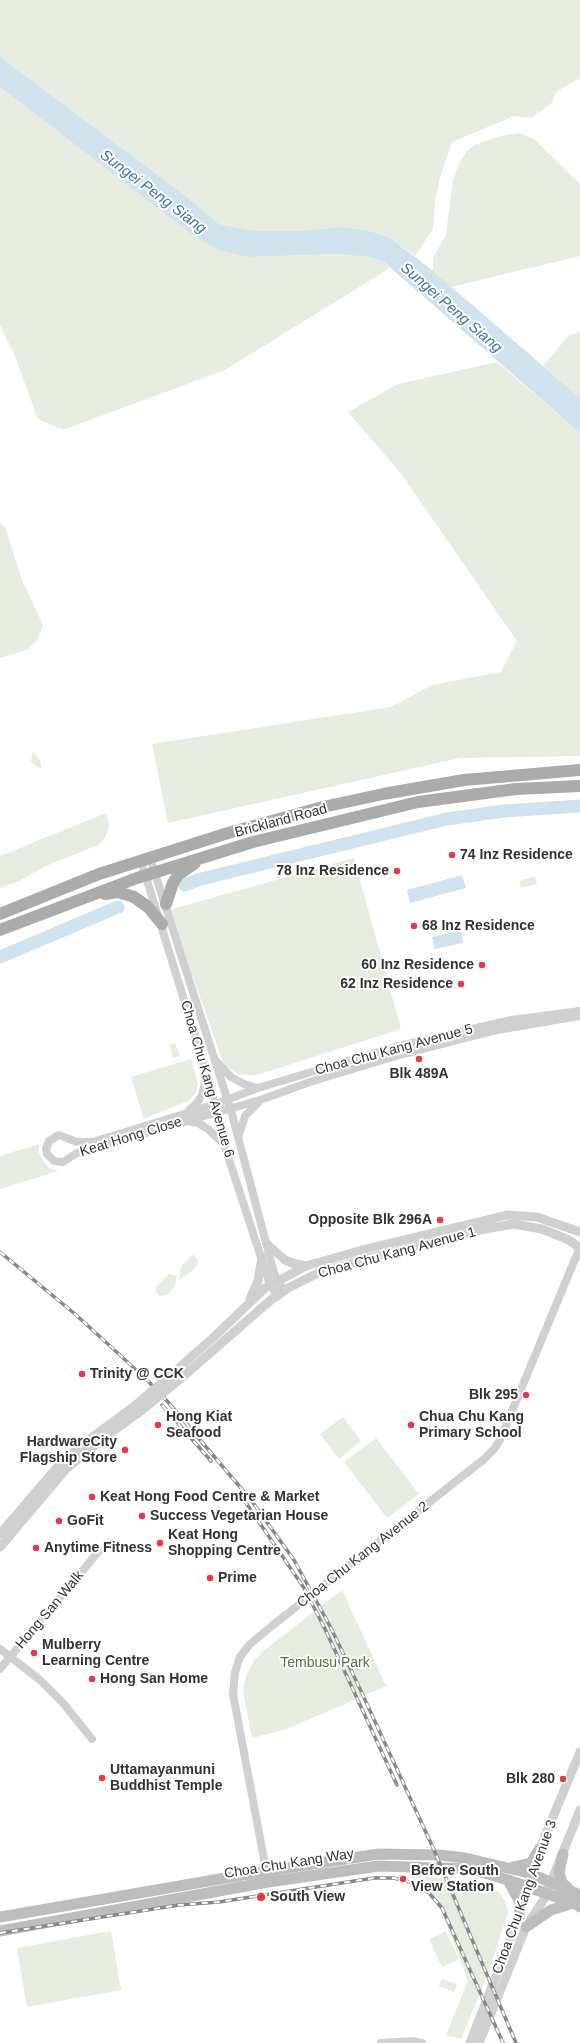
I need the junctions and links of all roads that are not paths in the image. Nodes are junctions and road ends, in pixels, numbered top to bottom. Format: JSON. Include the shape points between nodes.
{"nodes":[{"id":1,"x":580,"y":770,"type":"edge"},
{"id":2,"x":580,"y":786,"type":"edge"},
{"id":3,"x":202,"y":858,"type":"junction"},
{"id":4,"x":146,"y":859,"type":"junction"},
{"id":5,"x":150,"y":873,"type":"junction"},
{"id":6,"x":82,"y":898,"type":"junction"},
{"id":7,"x":166,"y":904,"type":"junction"},
{"id":8,"x":0,"y":914,"type":"edge"},
{"id":9,"x":162,"y":924,"type":"junction"},
{"id":10,"x":0,"y":930,"type":"edge"},
{"id":11,"x":580,"y":1011,"type":"edge"},
{"id":12,"x":580,"y":1016,"type":"edge"},
{"id":13,"x":475,"y":1032,"type":"junction"},
{"id":14,"x":214,"y":1059,"type":"junction"},
{"id":15,"x":207,"y":1074,"type":"junction"},
{"id":16,"x":258,"y":1088,"type":"junction"},
{"id":17,"x":227,"y":1099,"type":"junction"},
{"id":18,"x":263,"y":1099,"type":"junction"},
{"id":19,"x":214,"y":1109,"type":"junction"},
{"id":20,"x":230,"y":1109,"type":"junction"},
{"id":21,"x":186,"y":1116,"type":"junction"},
{"id":22,"x":239,"y":1138,"type":"junction"},
{"id":23,"x":224,"y":1144,"type":"junction"},
{"id":24,"x":580,"y":1232,"type":"edge"},
{"id":25,"x":267,"y":1244,"type":"junction"},
{"id":26,"x":580,"y":1248,"type":"edge"},
{"id":27,"x":262,"y":1257,"type":"junction"},
{"id":28,"x":306,"y":1266,"type":"junction"},
{"id":29,"x":273,"y":1283,"type":"junction"},
{"id":30,"x":281,"y":1293,"type":"junction"},
{"id":31,"x":247,"y":1306,"type":"junction"},
{"id":32,"x":228,"y":1323,"type":"junction"},
{"id":33,"x":241,"y":1325,"type":"junction"},
{"id":34,"x":176,"y":1377,"type":"junction"},
{"id":35,"x":140,"y":1407,"type":"junction"},
{"id":36,"x":0,"y":1534,"type":"edge"},
{"id":37,"x":0,"y":1547,"type":"edge"},
{"id":38,"x":99,"y":1551,"type":"dead end"},
{"id":39,"x":0,"y":1649,"type":"edge"},
{"id":40,"x":10,"y":1658,"type":"junction"},
{"id":41,"x":0,"y":1669,"type":"edge"},
{"id":42,"x":92,"y":1739,"type":"dead end"},
{"id":43,"x":580,"y":1752,"type":"edge"},
{"id":44,"x":580,"y":1810,"type":"edge"},
{"id":45,"x":540,"y":1848,"type":"junction"},
{"id":46,"x":563,"y":1854,"type":"junction"},
{"id":47,"x":508,"y":1868,"type":"junction"},
{"id":48,"x":532,"y":1874,"type":"junction"},
{"id":49,"x":267,"y":1876,"type":"junction"},
{"id":50,"x":508,"y":1880,"type":"junction"},
{"id":51,"x":551,"y":1881,"type":"junction"},
{"id":52,"x":527,"y":1887,"type":"junction"},
{"id":53,"x":546,"y":1893,"type":"junction"},
{"id":54,"x":576,"y":1899,"type":"edge"},
{"id":55,"x":0,"y":1917,"type":"edge"},
{"id":56,"x":519,"y":1917,"type":"junction"},
{"id":57,"x":526,"y":1927,"type":"junction"},
{"id":58,"x":0,"y":1931,"type":"edge"},
{"id":59,"x":381,"y":2043,"type":"edge"},
{"id":60,"x":422,"y":2043,"type":"edge"},
{"id":61,"x":470,"y":2043,"type":"edge"},
{"id":62,"x":479,"y":2043,"type":"edge"}],
"edges":[{"from":1,"to":4,"type":"main road","name":"Brickland Road","via":[[464,780],[383,794],[323,807],[228,833]]},
{"from":2,"to":3,"type":"main road","name":"Brickland Road","via":[[516,789],[418,802],[253,842]]},
{"from":3,"to":5,"type":"main road","name":"Brickland Road"},
{"from":3,"to":7,"type":"main road","via":[[178,876]]},
{"from":4,"to":5,"type":"street","name":"Choa Chu Kang Avenue 6"},
{"from":4,"to":8,"type":"main road","name":"Brickland Road","via":[[99,874]]},
{"from":5,"to":6,"type":"main road","name":"Brickland Road"},
{"from":5,"to":7,"type":"street","name":"Choa Chu Kang Avenue 6"},
{"from":5,"to":9,"type":"street","name":"Choa Chu Kang Avenue 6"},
{"from":6,"to":9,"type":"main road","via":[[118,892],[129,894],[148,907]]},
{"from":6,"to":10,"type":"main road","name":"Brickland Road"},
{"from":7,"to":14,"type":"street","name":"Choa Chu Kang Avenue 6"},
{"from":9,"to":15,"type":"street","name":"Choa Chu Kang Avenue 6"},
{"from":11,"to":13,"type":"street","name":"Choa Chu Kang Avenue 5","via":[[512,1020]]},
{"from":12,"to":13,"type":"street","name":"Choa Chu Kang Avenue 5"},
{"from":13,"to":16,"type":"street","name":"Choa Chu Kang Avenue 5","via":[[395,1047]]},
{"from":13,"to":18,"type":"street","name":"Choa Chu Kang Avenue 5"},
{"from":14,"to":16,"type":"street","via":[[231,1077]]},
{"from":14,"to":17,"type":"street","name":"Choa Chu Kang Avenue 6"},
{"from":15,"to":19,"type":"street","name":"Choa Chu Kang Avenue 6"},
{"from":15,"to":21,"type":"street","via":[[200,1099]]},
{"from":16,"to":17,"type":"street","name":"Choa Chu Kang Avenue 5"},
{"from":17,"to":19,"type":"street","name":"Choa Chu Kang Avenue 5"},
{"from":17,"to":20,"type":"street","name":"Choa Chu Kang Avenue 6"},
{"from":18,"to":20,"type":"street","name":"Choa Chu Kang Avenue 5"},
{"from":18,"to":22,"type":"street","via":[[245,1116]]},
{"from":19,"to":20,"type":"street","name":"Choa Chu Kang Avenue 5"},
{"from":19,"to":21,"type":"street","name":"Keat Hong Close"},
{"from":19,"to":23,"type":"street","name":"Choa Chu Kang Avenue 6"},
{"from":20,"to":22,"type":"street","name":"Choa Chu Kang Avenue 6"},
{"from":21,"to":21,"type":"street","name":"Keat Hong Close","via":[[77,1153],[63,1162],[54,1161],[47,1154],[47,1145],[54,1136],[88,1142]]},
{"from":21,"to":23,"type":"street","via":[[208,1129]]},
{"from":22,"to":25,"type":"street","name":"Choa Chu Kang Avenue 6"},
{"from":23,"to":27,"type":"street","name":"Choa Chu Kang Avenue 6"},
{"from":24,"to":28,"type":"street","name":"Choa Chu Kang Avenue 1","via":[[536,1217],[507,1215]]},
{"from":25,"to":28,"type":"street","via":[[284,1260]]},
{"from":25,"to":29,"type":"street","name":"Choa Chu Kang Avenue 6"},
{"from":26,"to":30,"type":"street","name":"Choa Chu Kang Avenue 1","via":[[569,1240],[542,1229],[513,1224],[497,1226],[343,1265],[304,1279]]},
{"from":26,"to":49,"type":"street","name":"Choa Chu Kang Avenue 2","via":[[494,1450],[273,1625],[249,1645],[240,1657],[235,1672],[233,1694]]},
{"from":27,"to":29,"type":"street","name":"Choa Chu Kang Avenue 6"},
{"from":27,"to":31,"type":"street","via":[[258,1281]]},
{"from":28,"to":29,"type":"street","name":"Choa Chu Kang Avenue 1"},
{"from":29,"to":30,"type":"street","name":"Choa Chu Kang Avenue 6"},
{"from":29,"to":31,"type":"street","name":"Choa Chu Kang Avenue 1"},
{"from":30,"to":33,"type":"street","name":"Choa Chu Kang Avenue 1"},
{"from":31,"to":32,"type":"street","name":"Choa Chu Kang Avenue 1"},
{"from":32,"to":33,"type":"street","via":[[235,1321]]},
{"from":32,"to":34,"type":"street","name":"Choa Chu Kang Avenue 1"},
{"from":33,"to":34,"type":"street","name":"Choa Chu Kang Avenue 1"},
{"from":34,"to":35,"type":"street","name":"Choa Chu Kang Avenue 1","bridge":true},
{"from":35,"to":36,"type":"street","name":"Choa Chu Kang Avenue 1","via":[[86,1441],[60,1464]]},
{"from":35,"to":37,"type":"street","name":"Choa Chu Kang Avenue 1","via":[[66,1470]]},
{"from":38,"to":40,"type":"street","name":"Hong San Walk"},
{"from":39,"to":40,"type":"street"},
{"from":40,"to":41,"type":"street","name":"Hong San Walk"},
{"from":40,"to":42,"type":"street","via":[[40,1680],[63,1703]]},
{"from":43,"to":45,"type":"street","name":"Choa Chu Kang Avenue 3"},
{"from":44,"to":46,"type":"street","name":"Choa Chu Kang Avenue 3"},
{"from":45,"to":47,"type":"main road","via":[[531,1863]]},
{"from":45,"to":48,"type":"street","name":"Choa Chu Kang Avenue 3"},
{"from":46,"to":51,"type":"street","name":"Choa Chu Kang Avenue 3"},
{"from":46,"to":54,"type":"main road","via":[[559,1872],[562,1883]]},
{"from":47,"to":48,"type":"main road","name":"Choa Chu Kang Way"},
{"from":47,"to":49,"type":"main road","name":"Choa Chu Kang Way","via":[[439,1855],[379,1854]]},
{"from":48,"to":51,"type":"main road","name":"Choa Chu Kang Way"},
{"from":48,"to":52,"type":"street","name":"Choa Chu Kang Avenue 3"},
{"from":49,"to":50,"type":"main road","name":"Choa Chu Kang Way","via":[[380,1866],[472,1869]]},
{"from":49,"to":55,"type":"main road","name":"Choa Chu Kang Way"},
{"from":49,"to":58,"type":"main road","name":"Choa Chu Kang Way"},
{"from":50,"to":52,"type":"main road","name":"Choa Chu Kang Way"},
{"from":50,"to":56,"type":"main road","via":[[520,1902]]},
{"from":51,"to":53,"type":"street","name":"Choa Chu Kang Avenue 3"},
{"from":51,"to":54,"type":"main road","name":"Choa Chu Kang Way"},
{"from":52,"to":53,"type":"main road","name":"Choa Chu Kang Way"},
{"from":52,"to":56,"type":"street","name":"Choa Chu Kang Avenue 3"},
{"from":53,"to":54,"type":"main road","name":"Choa Chu Kang Way"},
{"from":53,"to":57,"type":"street","name":"Choa Chu Kang Avenue 3"},
{"from":54,"to":57,"type":"main road","via":[[551,1910]]},
{"from":56,"to":61,"type":"street","name":"Choa Chu Kang Avenue 3"},
{"from":57,"to":62,"type":"street","name":"Choa Chu Kang Avenue 3"},
{"from":59,"to":60,"type":"street"}]}
